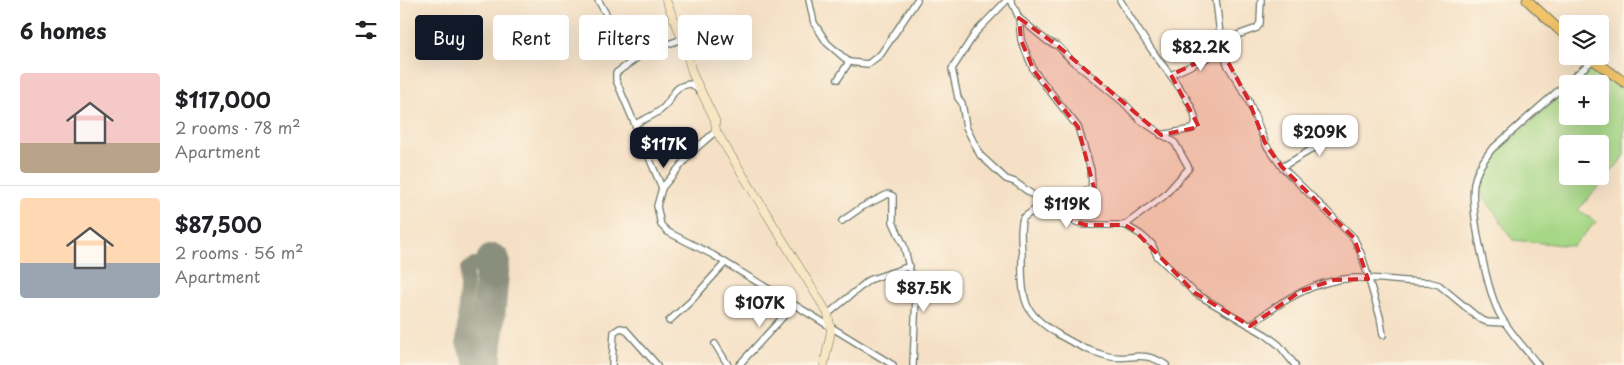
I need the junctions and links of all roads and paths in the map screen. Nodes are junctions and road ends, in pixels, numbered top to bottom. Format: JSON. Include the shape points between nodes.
{"nodes":[{"id":1,"x":598,"y":0,"type":"edge"},
{"id":2,"x":666,"y":0,"type":"edge"},
{"id":3,"x":809,"y":0,"type":"edge"},
{"id":4,"x":917,"y":0,"type":"edge"},
{"id":5,"x":1007,"y":0,"type":"edge"},
{"id":6,"x":1011,"y":0,"type":"edge"},
{"id":7,"x":1120,"y":0,"type":"edge"},
{"id":8,"x":1216,"y":0,"type":"edge"},
{"id":9,"x":1261,"y":0,"type":"edge"},
{"id":10,"x":1527,"y":0,"type":"edge"},
{"id":11,"x":607,"y":15,"type":"edge"},
{"id":12,"x":1019,"y":18,"type":"junction"},
{"id":13,"x":678,"y":29,"type":"edge"},
{"id":14,"x":1559,"y":30,"type":"edge"},
{"id":15,"x":1221,"y":41,"type":"junction"},
{"id":16,"x":1222,"y":51,"type":"junction"},
{"id":17,"x":634,"y":60,"type":"edge"},
{"id":18,"x":688,"y":60,"type":"edge"},
{"id":19,"x":849,"y":62,"type":"junction"},
{"id":20,"x":1583,"y":65,"type":"edge"},
{"id":21,"x":1601,"y":65,"type":"edge"},
{"id":22,"x":1171,"y":75,"type":"junction"},
{"id":23,"x":838,"y":79,"type":"dead end"},
{"id":24,"x":1624,"y":82,"type":"edge"},
{"id":25,"x":703,"y":95,"type":"junction"},
{"id":26,"x":635,"y":124,"type":"junction"},
{"id":27,"x":1348,"y":128,"type":"dead end"},
{"id":28,"x":716,"y":131,"type":"junction"},
{"id":29,"x":1161,"y":135,"type":"junction"},
{"id":30,"x":1282,"y":167,"type":"junction"},
{"id":31,"x":662,"y":188,"type":"junction"},
{"id":32,"x":1044,"y":204,"type":"junction"},
{"id":33,"x":1065,"y":218,"type":"junction"},
{"id":34,"x":842,"y":221,"type":"dead end"},
{"id":35,"x":1125,"y":225,"type":"junction"},
{"id":36,"x":725,"y":263,"type":"junction"},
{"id":37,"x":910,"y":266,"type":"junction"},
{"id":38,"x":1368,"y":279,"type":"junction"},
{"id":39,"x":794,"y":305,"type":"junction"},
{"id":40,"x":828,"y":314,"type":"junction"},
{"id":41,"x":669,"y":321,"type":"dead end"},
{"id":42,"x":1505,"y":323,"type":"junction"},
{"id":43,"x":831,"y":325,"type":"junction"},
{"id":44,"x":1250,"y":326,"type":"junction"},
{"id":45,"x":1383,"y":335,"type":"dead end"},
{"id":46,"x":715,"y":344,"type":"dead end"},
{"id":47,"x":612,"y":365,"type":"edge"},
{"id":48,"x":657,"y":365,"type":"edge"},
{"id":49,"x":728,"y":365,"type":"edge"},
{"id":50,"x":739,"y":365,"type":"edge"},
{"id":51,"x":824,"y":365,"type":"edge"},
{"id":52,"x":893,"y":365,"type":"edge"},
{"id":53,"x":913,"y":365,"type":"edge"},
{"id":54,"x":1166,"y":365,"type":"edge"},
{"id":55,"x":1295,"y":365,"type":"edge"},
{"id":56,"x":1538,"y":365,"type":"edge"}],
"edges":[{"from":1,"to":11,"type":"street"},
{"from":2,"to":13,"type":"street"},
{"from":3,"to":19,"type":"street","via":[[817,30]]},
{"from":4,"to":19,"type":"street","via":[[874,61],[868,64]]},
{"from":5,"to":32,"type":"street","via":[[976,32],[952,69],[966,127],[980,155],[1006,179]]},
{"from":6,"to":12,"type":"street"},
{"from":7,"to":22,"type":"street"},
{"from":8,"to":15,"type":"street"},
{"from":9,"to":15,"type":"street","via":[[1257,28]]},
{"from":10,"to":14,"type":"main road"},
{"from":12,"to":29,"type":"street","via":[[1047,42],[1058,46],[1070,60]]},
{"from":12,"to":33,"type":"street","via":[[1019,33],[1034,71],[1078,127],[1091,170],[1092,187],[1076,196]]},
{"from":15,"to":16,"type":"street"},
{"from":16,"to":22,"type":"street"},
{"from":16,"to":30,"type":"street","via":[[1248,99],[1266,145]]},
{"from":17,"to":26,"type":"street","via":[[616,73],[616,80]]},
{"from":18,"to":25,"type":"street"},
{"from":19,"to":23,"type":"street"},
{"from":20,"to":42,"type":"street","via":[[1491,150],[1480,166],[1474,184],[1478,234],[1488,279]]},
{"from":21,"to":24,"type":"main road"},
{"from":22,"to":29,"type":"street","via":[[1183,92],[1196,122],[1187,131]]},
{"from":25,"to":26,"type":"street","via":[[697,87],[686,84],[673,92],[662,109]]},
{"from":25,"to":28,"type":"street","via":[[715,120]]},
{"from":26,"to":31,"type":"street"},
{"from":27,"to":30,"type":"street"},
{"from":28,"to":31,"type":"street","via":[[692,152]]},
{"from":28,"to":40,"type":"street"},
{"from":29,"to":35,"type":"street","via":[[1175,143],[1189,167],[1164,196]]},
{"from":30,"to":38,"type":"street","via":[[1354,238]]},
{"from":31,"to":36,"type":"street","via":[[657,212],[665,230]]},
{"from":32,"to":33,"type":"street"},
{"from":32,"to":54,"type":"street","via":[[1030,212],[1021,223],[1024,296],[1030,312],[1048,328],[1101,354],[1152,357]]},
{"from":33,"to":35,"type":"street","via":[[1085,225]]},
{"from":34,"to":37,"type":"street","via":[[871,202],[888,194],[893,196],[893,222]]},
{"from":35,"to":44,"type":"street","via":[[1147,239],[1157,256],[1195,293]]},
{"from":36,"to":39,"type":"street"},
{"from":36,"to":41,"type":"street"},
{"from":37,"to":40,"type":"street","via":[[869,280]]},
{"from":37,"to":53,"type":"street","via":[[916,296]]},
{"from":38,"to":42,"type":"street","via":[[1439,284],[1480,319]]},
{"from":38,"to":44,"type":"street","via":[[1334,280],[1301,291]]},
{"from":38,"to":45,"type":"street"},
{"from":39,"to":43,"type":"street"},
{"from":39,"to":50,"type":"street"},
{"from":40,"to":43,"type":"street"},
{"from":42,"to":56,"type":"street"},
{"from":43,"to":51,"type":"street"},
{"from":43,"to":52,"type":"street"},
{"from":44,"to":55,"type":"street","via":[[1279,345]]},
{"from":46,"to":49,"type":"street"},
{"from":47,"to":48,"type":"street","via":[[614,332],[620,328],[625,329]]}]}
